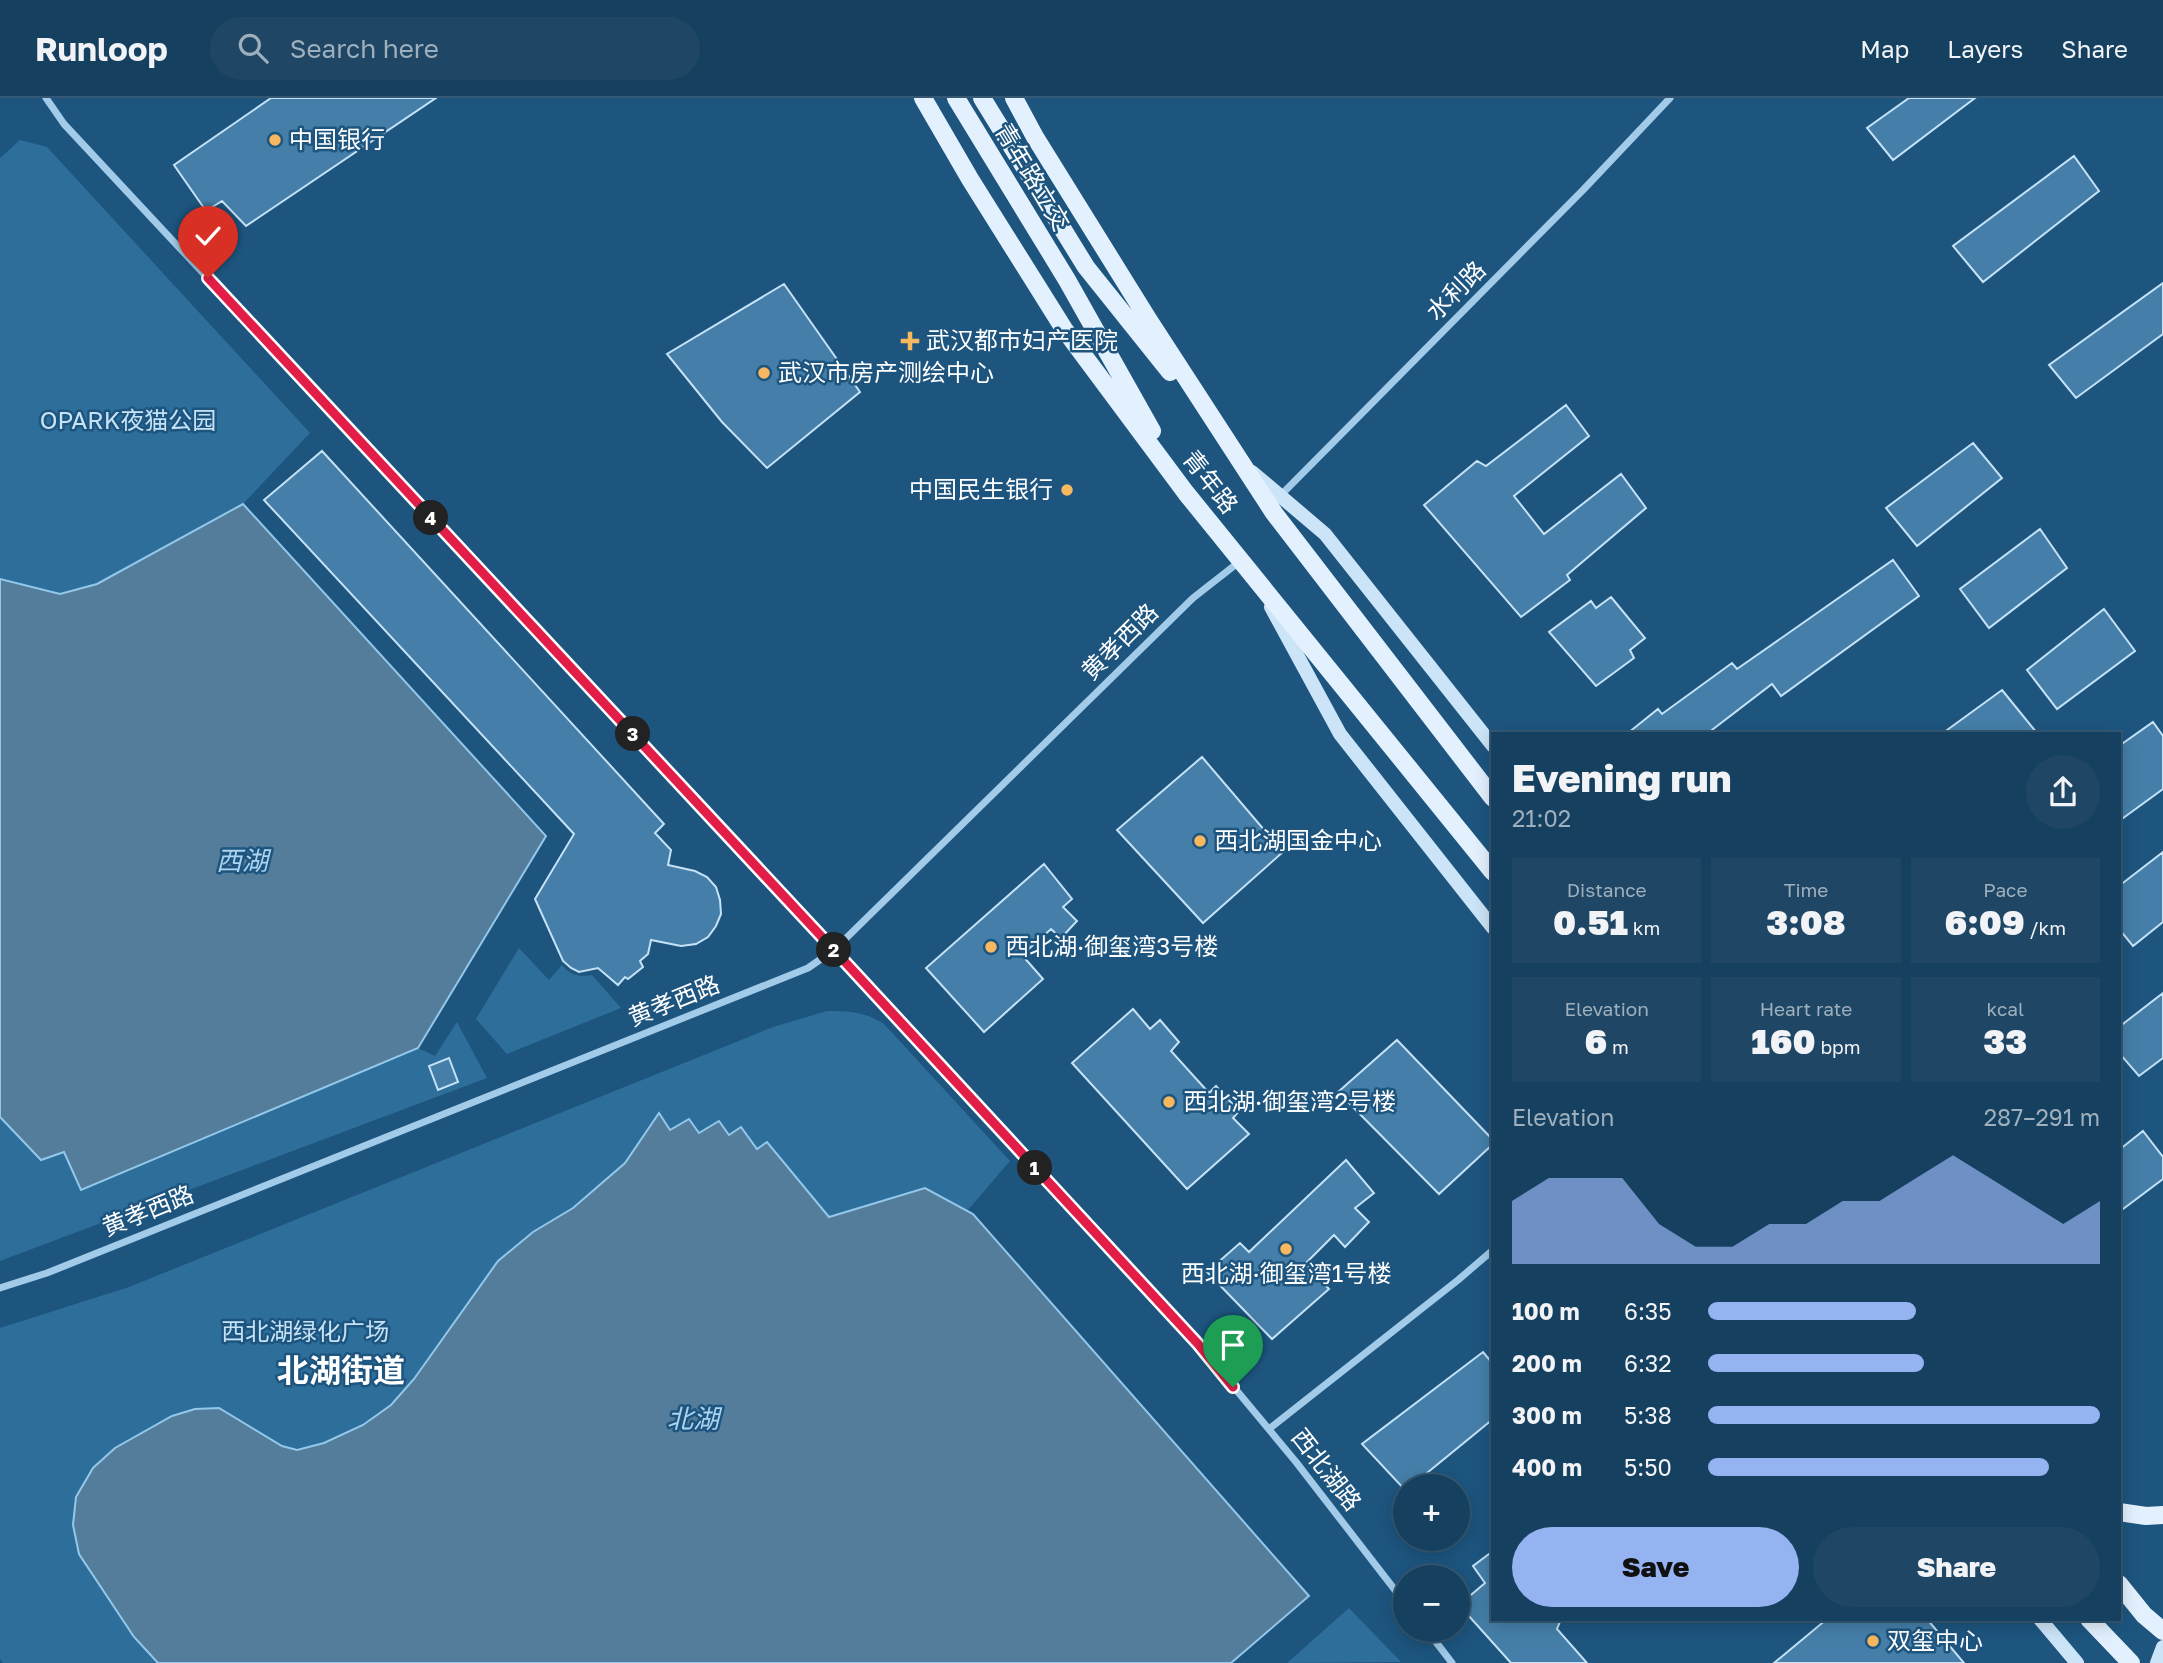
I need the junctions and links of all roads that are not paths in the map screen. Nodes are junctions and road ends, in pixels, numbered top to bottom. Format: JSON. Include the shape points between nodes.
{"nodes":[{"id":1,"x":46,"y":98,"type":"edge"},
{"id":2,"x":923,"y":98,"type":"edge"},
{"id":3,"x":956,"y":98,"type":"edge"},
{"id":4,"x":982,"y":98,"type":"edge"},
{"id":5,"x":1014,"y":98,"type":"edge"},
{"id":6,"x":1670,"y":98,"type":"edge"},
{"id":7,"x":1225,"y":440,"type":"junction"},
{"id":8,"x":1186,"y":492,"type":"junction"},
{"id":9,"x":1277,"y":505,"type":"junction"},
{"id":10,"x":1242,"y":560,"type":"junction"},
{"id":11,"x":1256,"y":578,"type":"junction"},
{"id":12,"x":1491,"y":743,"type":"edge"},
{"id":13,"x":1491,"y":794,"type":"edge"},
{"id":14,"x":1491,"y":870,"type":"edge"},
{"id":15,"x":1491,"y":925,"type":"edge"},
{"id":16,"x":834,"y":950,"type":"junction"},
{"id":17,"x":1491,"y":1252,"type":"edge"},
{"id":18,"x":0,"y":1288,"type":"edge"},
{"id":19,"x":1269,"y":1429,"type":"junction"},
{"id":20,"x":2121,"y":1512,"type":"edge"},
{"id":21,"x":2163,"y":1516,"type":"edge"},
{"id":22,"x":2121,"y":1586,"type":"edge"},
{"id":23,"x":1393,"y":1588,"type":"edge"},
{"id":24,"x":2042,"y":1621,"type":"edge"},
{"id":25,"x":2091,"y":1621,"type":"edge"},
{"id":26,"x":2163,"y":1631,"type":"edge"},
{"id":27,"x":1436,"y":1642,"type":"edge"},
{"id":28,"x":2163,"y":1647,"type":"edge"},
{"id":29,"x":1452,"y":1663,"type":"edge"},
{"id":30,"x":2077,"y":1663,"type":"edge"},
{"id":31,"x":2130,"y":1663,"type":"edge"},
{"id":32,"x":2157,"y":1663,"type":"edge"}],
"edges":[{"from":1,"to":16,"type":"street","name":"西北湖路","via":[[64,124]]},
{"from":2,"to":8,"type":"main road","name":"青年路","via":[[1064,329]]},
{"from":3,"to":8,"type":"main road","name":"青年路立交","via":[[1067,280]]},
{"from":4,"to":7,"type":"main road","name":"青年路立交","via":[[1086,267]]},
{"from":5,"to":7,"type":"main road","name":"青年路"},
{"from":6,"to":9,"type":"street","name":"水利路"},
{"from":7,"to":9,"type":"main road","name":"青年路"},
{"from":8,"to":10,"type":"main road","name":"青年路"},
{"from":9,"to":12,"type":"main road","via":[[1325,534]]},
{"from":9,"to":13,"type":"main road","name":"青年路"},
{"from":10,"to":11,"type":"main road","name":"青年路"},
{"from":10,"to":16,"type":"street","name":"黄孝西路","via":[[1193,598]]},
{"from":11,"to":14,"type":"main road","name":"青年路"},
{"from":11,"to":15,"type":"main road","via":[[1340,734]]},
{"from":16,"to":18,"type":"street","name":"黄孝西路","via":[[808,968]]},
{"from":16,"to":19,"type":"street","name":"西北湖路","via":[[1198,1344]]},
{"from":17,"to":19,"type":"street"},
{"from":19,"to":23,"type":"street","name":"西北湖路"},
{"from":20,"to":21,"type":"main road"},
{"from":22,"to":26,"type":"main road"},
{"from":24,"to":30,"type":"main road"},
{"from":25,"to":31,"type":"main road"},
{"from":27,"to":29,"type":"street"},
{"from":28,"to":32,"type":"main road"}]}
